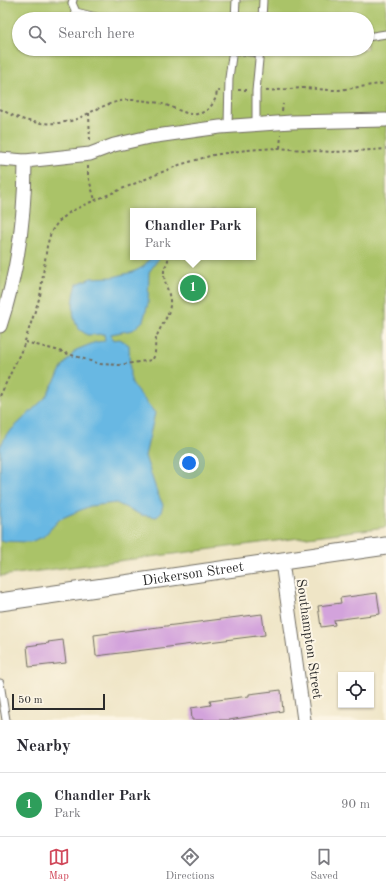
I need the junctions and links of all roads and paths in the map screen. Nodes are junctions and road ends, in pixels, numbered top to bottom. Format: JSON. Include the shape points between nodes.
{"nodes":[{"id":1,"x":73,"y":0,"type":"edge"},
{"id":2,"x":236,"y":0,"type":"edge"},
{"id":3,"x":263,"y":0,"type":"edge"},
{"id":4,"x":76,"y":12,"type":"edge"},
{"id":5,"x":235,"y":12,"type":"edge"},
{"id":6,"x":262,"y":12,"type":"edge"},
{"id":7,"x":386,"y":34,"type":"edge"},
{"id":8,"x":374,"y":36,"type":"edge"},
{"id":9,"x":231,"y":56,"type":"edge"},
{"id":10,"x":260,"y":56,"type":"edge"},
{"id":11,"x":386,"y":82,"type":"edge"},
{"id":12,"x":230,"y":90,"type":"junction"},
{"id":13,"x":256,"y":91,"type":"junction"},
{"id":14,"x":0,"y":109,"type":"edge"},
{"id":15,"x":386,"y":120,"type":"edge"},
{"id":16,"x":256,"y":124,"type":"junction"},
{"id":17,"x":228,"y":126,"type":"junction"},
{"id":18,"x":386,"y":149,"type":"edge"},
{"id":19,"x":0,"y":160,"type":"edge"},
{"id":20,"x":25,"y":161,"type":"junction"},
{"id":21,"x":169,"y":260,"type":"edge"},
{"id":22,"x":0,"y":326,"type":"edge"},
{"id":23,"x":25,"y":342,"type":"junction"},
{"id":24,"x":0,"y":396,"type":"edge"},
{"id":25,"x":386,"y":546,"type":"edge"},
{"id":26,"x":282,"y":562,"type":"junction"},
{"id":27,"x":0,"y":602,"type":"edge"},
{"id":28,"x":0,"y":683,"type":"edge"},
{"id":29,"x":6,"y":720,"type":"edge"},
{"id":30,"x":304,"y":720,"type":"edge"}],
"edges":[{"from":1,"to":4,"type":"lane"},
{"from":2,"to":5,"type":"lane"},
{"from":3,"to":6,"type":"lane"},
{"from":7,"to":8,"type":"lane"},
{"from":9,"to":12,"type":"lane"},
{"from":10,"to":13,"type":"lane"},
{"from":11,"to":13,"type":"path","via":[[334,90],[303,88]]},
{"from":12,"to":13,"type":"path"},
{"from":12,"to":14,"type":"path","via":[[217,91],[216,98],[208,110],[196,114],[160,103],[129,100],[105,105],[75,119],[40,123],[20,119]]},
{"from":12,"to":17,"type":"lane"},
{"from":13,"to":16,"type":"lane"},
{"from":15,"to":16,"type":"street"},
{"from":16,"to":17,"type":"street"},
{"from":17,"to":20,"type":"street","via":[[114,144],[90,154]]},
{"from":18,"to":23,"type":"path","via":[[331,152],[277,148],[213,155],[179,165],[70,212],[51,232],[40,296]]},
{"from":19,"to":20,"type":"street"},
{"from":20,"to":22,"type":"street","via":[[20,244]]},
{"from":21,"to":23,"type":"path","via":[[164,272],[170,305],[156,340],[152,360],[119,365],[100,364]]},
{"from":23,"to":24,"type":"path"},
{"from":25,"to":26,"type":"street","name":"Dickerson Street"},
{"from":26,"to":27,"type":"street","name":"Dickerson Street"},
{"from":26,"to":30,"type":"street","name":"Southampton Street"},
{"from":28,"to":29,"type":"lane"}]}
